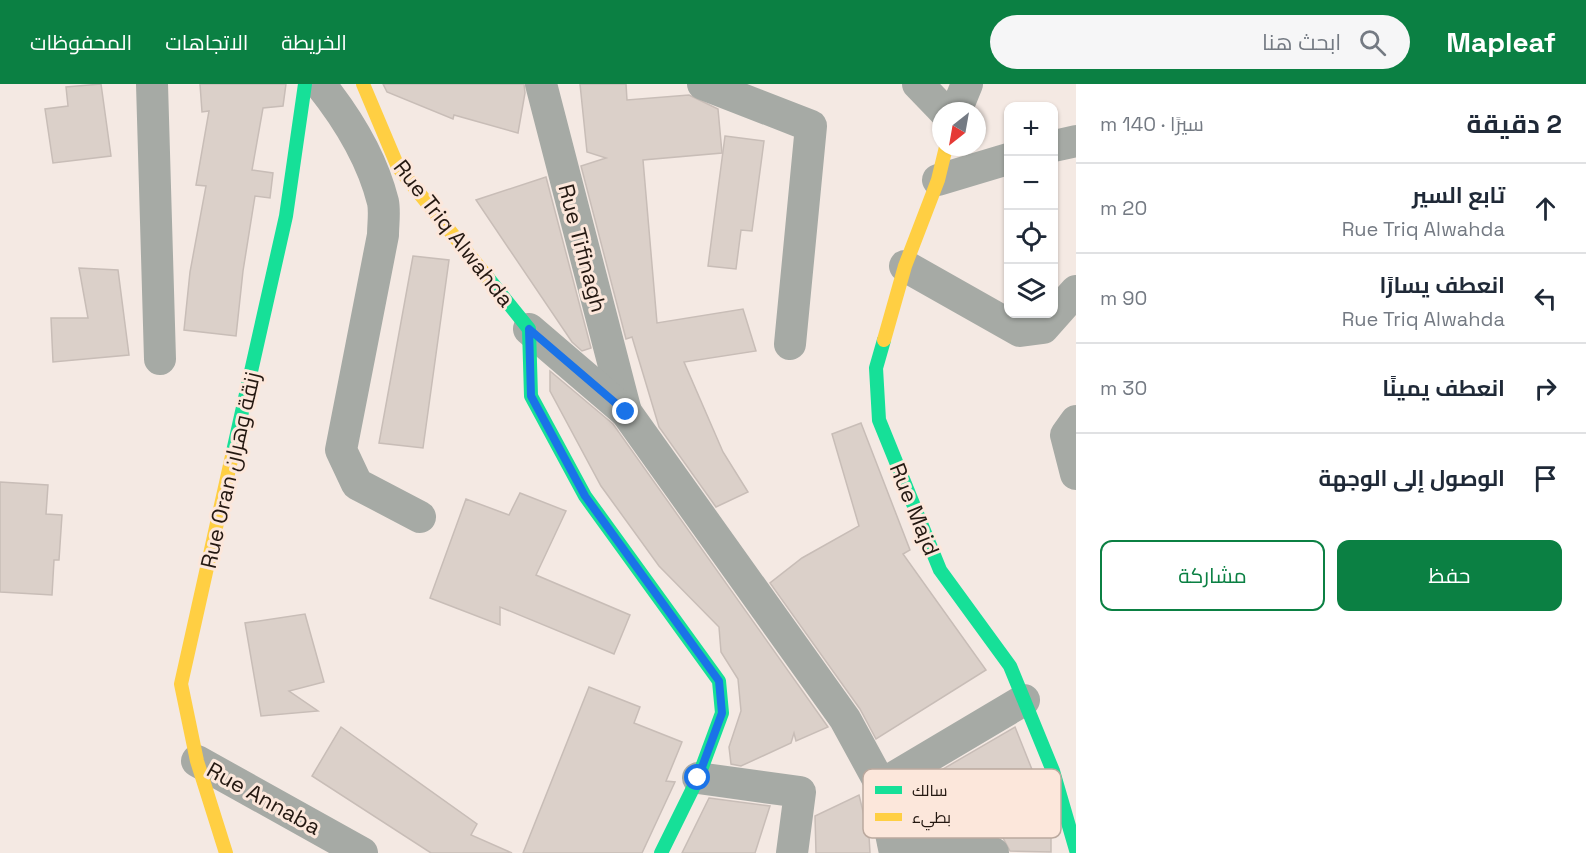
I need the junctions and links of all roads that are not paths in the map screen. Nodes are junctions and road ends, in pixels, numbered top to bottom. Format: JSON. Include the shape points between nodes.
{"nodes":[{"id":1,"x":152,"y":84,"type":"edge"},
{"id":2,"x":305,"y":84,"type":"edge"},
{"id":3,"x":320,"y":84,"type":"edge"},
{"id":4,"x":363,"y":84,"type":"edge"},
{"id":5,"x":541,"y":84,"type":"edge"},
{"id":6,"x":703,"y":84,"type":"edge"},
{"id":7,"x":918,"y":84,"type":"edge"},
{"id":8,"x":967,"y":84,"type":"edge"},
{"id":9,"x":935,"y":102,"type":"edge"},
{"id":10,"x":960,"y":102,"type":"edge"},
{"id":11,"x":1076,"y":141,"type":"edge"},
{"id":12,"x":1058,"y":145,"type":"edge"},
{"id":13,"x":944,"y":156,"type":"edge"},
{"id":14,"x":1004,"y":160,"type":"edge"},
{"id":15,"x":938,"y":180,"type":"junction"},
{"id":16,"x":905,"y":266,"type":"junction"},
{"id":17,"x":1076,"y":291,"type":"edge"},
{"id":18,"x":529,"y":329,"type":"junction"},
{"id":19,"x":790,"y":344,"type":"dead end"},
{"id":20,"x":160,"y":359,"type":"dead end"},
{"id":21,"x":626,"y":412,"type":"junction"},
{"id":22,"x":1073,"y":431,"type":"edge"},
{"id":23,"x":1076,"y":474,"type":"edge"},
{"id":24,"x":420,"y":517,"type":"dead end"},
{"id":25,"x":1024,"y":700,"type":"junction"},
{"id":26,"x":197,"y":760,"type":"junction"},
{"id":27,"x":872,"y":769,"type":"edge"},
{"id":28,"x":908,"y":769,"type":"edge"},
{"id":29,"x":1052,"y":769,"type":"edge"},
{"id":30,"x":698,"y":778,"type":"junction"},
{"id":31,"x":1061,"y":798,"type":"edge"},
{"id":32,"x":894,"y":847,"type":"edge"},
{"id":33,"x":1076,"y":850,"type":"edge"},
{"id":34,"x":226,"y":853,"type":"edge"},
{"id":35,"x":362,"y":853,"type":"edge"},
{"id":36,"x":662,"y":853,"type":"edge"},
{"id":37,"x":792,"y":853,"type":"edge"},
{"id":38,"x":993,"y":853,"type":"edge"}],
"edges":[{"from":1,"to":20,"type":"street"},
{"from":2,"to":26,"type":"street","name":"Rue Oran زنقة وهران","via":[[286,216],[181,684]]},
{"from":3,"to":24,"type":"street","via":[[343,112],[361,146],[383,204],[383,235],[341,450],[357,484]]},
{"from":4,"to":18,"type":"street","name":"Rue Triq Alwahda","via":[[398,167]]},
{"from":5,"to":21,"type":"street","name":"Rue Tifinagh"},
{"from":6,"to":19,"type":"street","via":[[811,126]]},
{"from":7,"to":9,"type":"street"},
{"from":8,"to":10,"type":"street"},
{"from":11,"to":12,"type":"street"},
{"from":13,"to":15,"type":"street","name":"Rue Majd"},
{"from":14,"to":15,"type":"street"},
{"from":15,"to":16,"type":"street","name":"Rue Majd"},
{"from":16,"to":17,"type":"street","via":[[1020,332],[1043,328]]},
{"from":16,"to":25,"type":"street","name":"Rue Majd","via":[[876,368],[879,420],[940,570],[1010,666]]},
{"from":18,"to":21,"type":"street"},
{"from":18,"to":30,"type":"street","name":"Rue Triq Alwahda","via":[[531,396],[585,496],[719,681],[722,713]]},
{"from":21,"to":27,"type":"street","via":[[845,719]]},
{"from":22,"to":23,"type":"street"},
{"from":25,"to":28,"type":"street"},
{"from":25,"to":29,"type":"street","name":"Rue Majd"},
{"from":26,"to":34,"type":"street","name":"Rue Oran زنقة وهران"},
{"from":26,"to":35,"type":"street","name":"Rue Annaba"},
{"from":30,"to":36,"type":"street","name":"Rue Triq Alwahda"},
{"from":30,"to":37,"type":"street","via":[[800,792]]},
{"from":31,"to":33,"type":"street","name":"Rue Majd"},
{"from":32,"to":38,"type":"street"}]}
